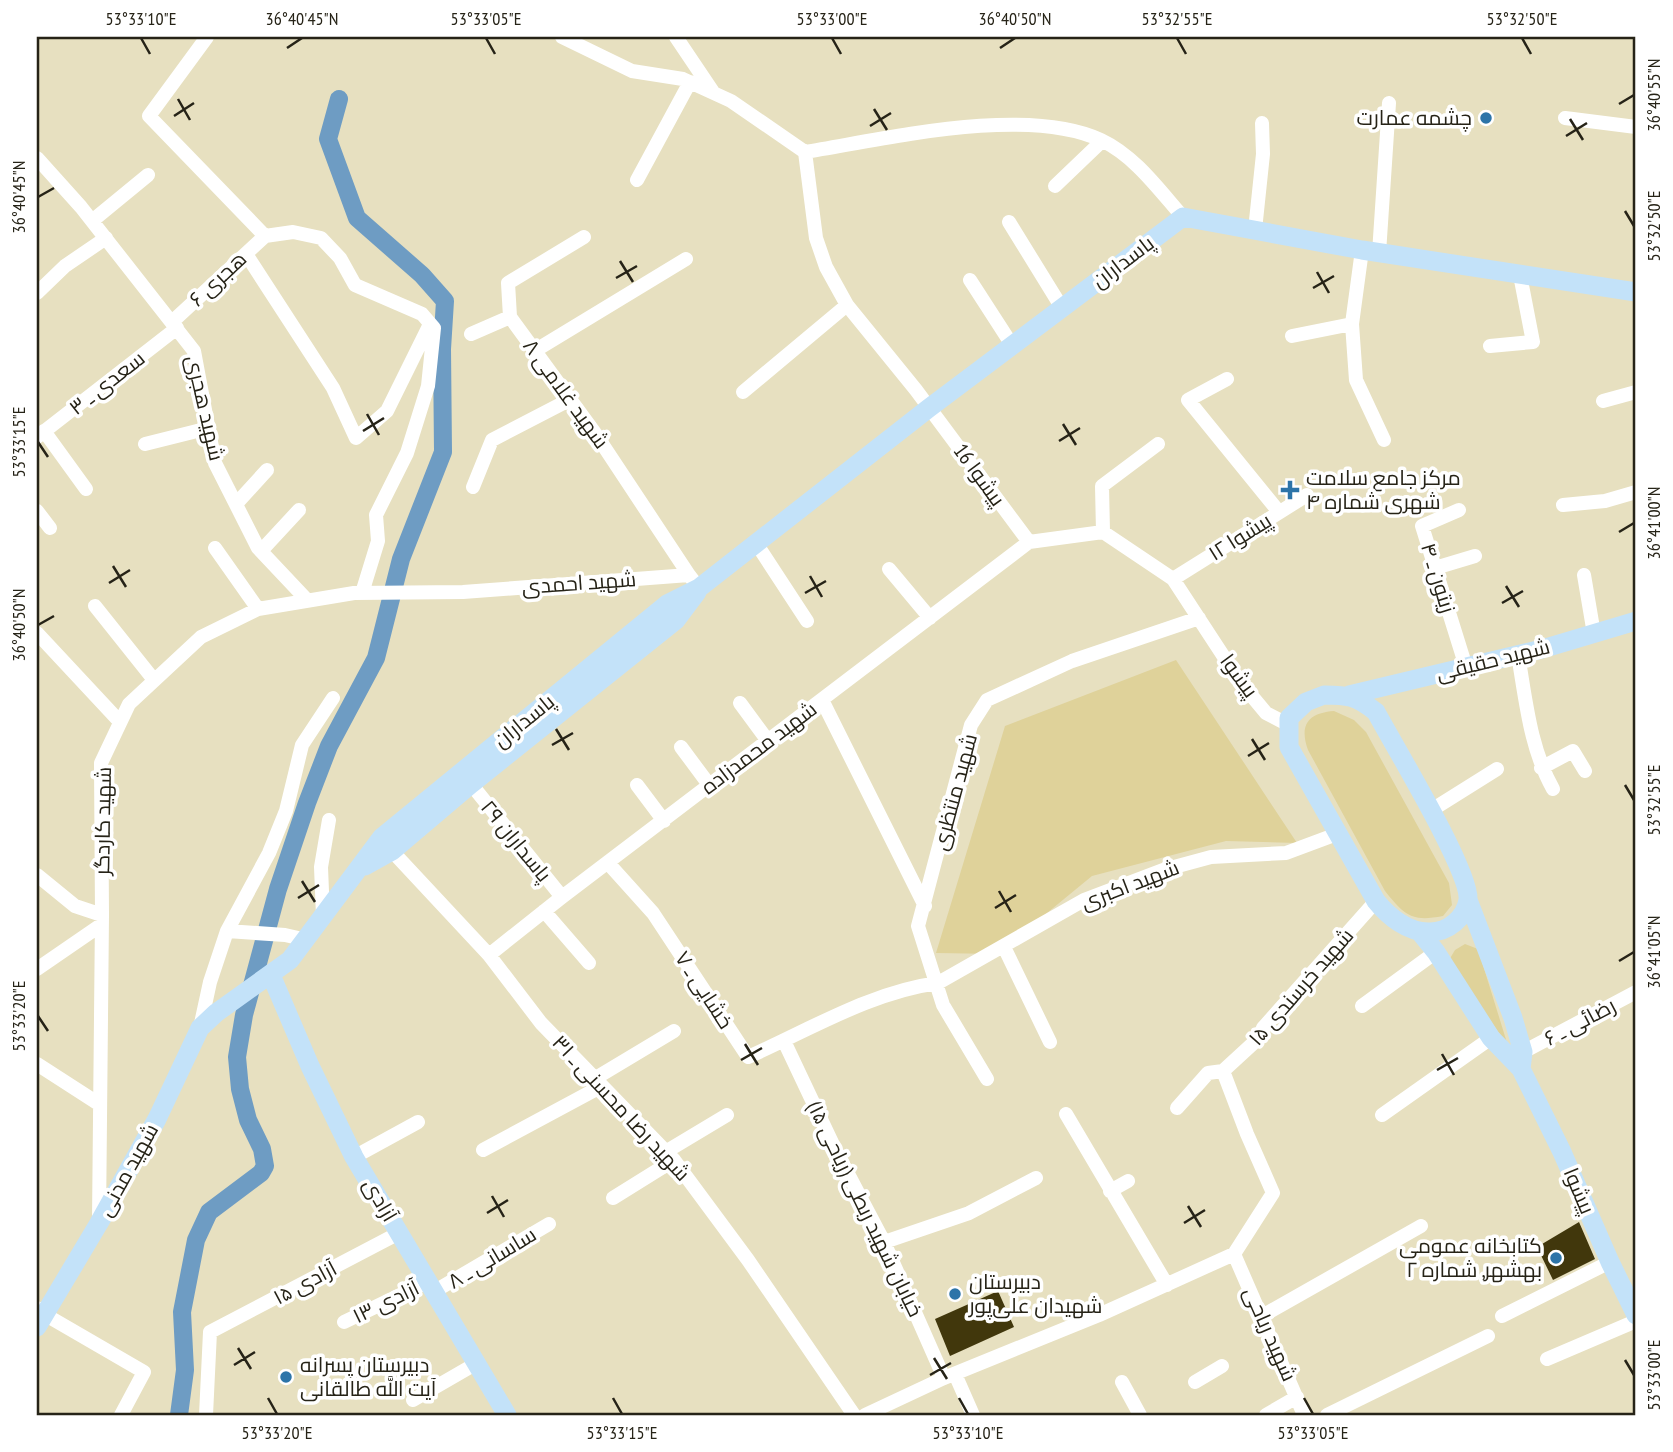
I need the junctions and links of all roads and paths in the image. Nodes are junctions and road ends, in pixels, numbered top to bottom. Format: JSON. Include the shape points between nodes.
{"nodes":[{"id":1,"x":207,"y":37,"type":"edge"},
{"id":2,"x":562,"y":37,"type":"edge"},
{"id":3,"x":676,"y":37,"type":"edge"},
{"id":4,"x":690,"y":82,"type":"junction"},
{"id":5,"x":714,"y":94,"type":"junction"},
{"id":6,"x":1389,"y":103,"type":"dead end"},
{"id":7,"x":1565,"y":118,"type":"dead end"},
{"id":8,"x":1262,"y":123,"type":"dead end"},
{"id":9,"x":1636,"y":127,"type":"edge"},
{"id":10,"x":1102,"y":141,"type":"junction"},
{"id":11,"x":805,"y":152,"type":"junction"},
{"id":12,"x":37,"y":158,"type":"edge"},
{"id":13,"x":148,"y":175,"type":"dead end"},
{"id":14,"x":638,"y":180,"type":"dead end"},
{"id":15,"x":1055,"y":186,"type":"dead end"},
{"id":16,"x":1183,"y":217,"type":"junction"},
{"id":17,"x":92,"y":221,"type":"junction"},
{"id":18,"x":1009,"y":222,"type":"dead end"},
{"id":19,"x":1255,"y":230,"type":"junction"},
{"id":20,"x":265,"y":236,"type":"junction"},
{"id":21,"x":584,"y":237,"type":"dead end"},
{"id":22,"x":106,"y":238,"type":"junction"},
{"id":23,"x":1371,"y":252,"type":"junction"},
{"id":24,"x":246,"y":254,"type":"junction"},
{"id":25,"x":686,"y":259,"type":"dead end"},
{"id":26,"x":1520,"y":275,"type":"junction"},
{"id":27,"x":970,"y":279,"type":"dead end"},
{"id":28,"x":1636,"y":292,"type":"edge"},
{"id":29,"x":37,"y":293,"type":"edge"},
{"id":30,"x":846,"y":305,"type":"junction"},
{"id":31,"x":1062,"y":308,"type":"junction"},
{"id":32,"x":510,"y":317,"type":"junction"},
{"id":33,"x":430,"y":324,"type":"junction"},
{"id":34,"x":1352,"y":324,"type":"junction"},
{"id":35,"x":174,"y":325,"type":"junction"},
{"id":36,"x":471,"y":334,"type":"dead end"},
{"id":37,"x":1292,"y":336,"type":"dead end"},
{"id":38,"x":1012,"y":345,"type":"junction"},
{"id":39,"x":1490,"y":346,"type":"dead end"},
{"id":40,"x":536,"y":350,"type":"junction"},
{"id":41,"x":1227,"y":379,"type":"dead end"},
{"id":42,"x":743,"y":392,"type":"dead end"},
{"id":43,"x":1636,"y":392,"type":"edge"},
{"id":44,"x":571,"y":399,"type":"junction"},
{"id":45,"x":1603,"y":401,"type":"dead end"},
{"id":46,"x":929,"y":408,"type":"junction"},
{"id":47,"x":209,"y":428,"type":"junction"},
{"id":48,"x":40,"y":434,"type":"edge"},
{"id":49,"x":1384,"y":440,"type":"dead end"},
{"id":50,"x":145,"y":444,"type":"dead end"},
{"id":51,"x":1158,"y":444,"type":"dead end"},
{"id":52,"x":267,"y":470,"type":"dead end"},
{"id":53,"x":473,"y":488,"type":"dead end"},
{"id":54,"x":86,"y":489,"type":"dead end"},
{"id":55,"x":1636,"y":492,"type":"edge"},
{"id":56,"x":1307,"y":495,"type":"dead end"},
{"id":57,"x":236,"y":504,"type":"junction"},
{"id":58,"x":1563,"y":505,"type":"dead end"},
{"id":59,"x":299,"y":510,"type":"dead end"},
{"id":60,"x":1459,"y":510,"type":"dead end"},
{"id":61,"x":37,"y":511,"type":"edge"},
{"id":62,"x":1279,"y":512,"type":"junction"},
{"id":63,"x":50,"y":528,"type":"dead end"},
{"id":64,"x":1103,"y":532,"type":"junction"},
{"id":65,"x":1029,"y":542,"type":"junction"},
{"id":66,"x":755,"y":543,"type":"junction"},
{"id":67,"x":215,"y":548,"type":"dead end"},
{"id":68,"x":261,"y":551,"type":"junction"},
{"id":69,"x":1475,"y":556,"type":"dead end"},
{"id":70,"x":1435,"y":568,"type":"junction"},
{"id":71,"x":889,"y":569,"type":"dead end"},
{"id":72,"x":1584,"y":575,"type":"dead end"},
{"id":73,"x":1173,"y":579,"type":"junction"},
{"id":74,"x":694,"y":582,"type":"junction"},
{"id":75,"x":368,"y":593,"type":"junction"},
{"id":76,"x":307,"y":600,"type":"junction"},
{"id":77,"x":95,"y":606,"type":"dead end"},
{"id":78,"x":258,"y":609,"type":"junction"},
{"id":79,"x":930,"y":618,"type":"junction"},
{"id":80,"x":1199,"y":618,"type":"junction"},
{"id":81,"x":807,"y":621,"type":"dead end"},
{"id":82,"x":1636,"y":621,"type":"edge"},
{"id":83,"x":37,"y":633,"type":"edge"},
{"id":84,"x":1594,"y":634,"type":"junction"},
{"id":85,"x":1518,"y":655,"type":"junction"},
{"id":86,"x":1466,"y":667,"type":"junction"},
{"id":87,"x":154,"y":681,"type":"junction"},
{"id":88,"x":1349,"y":695,"type":"junction"},
{"id":89,"x":333,"y":698,"type":"dead end"},
{"id":90,"x":822,"y":700,"type":"junction"},
{"id":91,"x":740,"y":703,"type":"dead end"},
{"id":92,"x":120,"y":722,"type":"junction"},
{"id":93,"x":1289,"y":725,"type":"junction"},
{"id":94,"x":768,"y":741,"type":"junction"},
{"id":95,"x":681,"y":747,"type":"dead end"},
{"id":96,"x":1541,"y":768,"type":"junction"},
{"id":97,"x":1497,"y":769,"type":"dead end"},
{"id":98,"x":1585,"y":771,"type":"dead end"},
{"id":99,"x":471,"y":784,"type":"junction"},
{"id":100,"x":637,"y":785,"type":"dead end"},
{"id":101,"x":710,"y":786,"type":"junction"},
{"id":102,"x":1553,"y":789,"type":"dead end"},
{"id":103,"x":1430,"y":811,"type":"junction"},
{"id":104,"x":329,"y":820,"type":"dead end"},
{"id":105,"x":664,"y":821,"type":"junction"},
{"id":106,"x":1337,"y":834,"type":"junction"},
{"id":107,"x":392,"y":851,"type":"junction"},
{"id":108,"x":608,"y":863,"type":"junction"},
{"id":109,"x":360,"y":868,"type":"junction"},
{"id":110,"x":37,"y":875,"type":"edge"},
{"id":111,"x":562,"y":897,"type":"junction"},
{"id":112,"x":1468,"y":900,"type":"junction"},
{"id":113,"x":1376,"y":901,"type":"junction"},
{"id":114,"x":925,"y":906,"type":"junction"},
{"id":115,"x":544,"y":911,"type":"junction"},
{"id":116,"x":323,"y":916,"type":"junction"},
{"id":117,"x":102,"y":920,"type":"junction"},
{"id":118,"x":227,"y":931,"type":"junction"},
{"id":119,"x":1419,"y":931,"type":"junction"},
{"id":120,"x":307,"y":940,"type":"junction"},
{"id":121,"x":1003,"y":947,"type":"junction"},
{"id":122,"x":1436,"y":952,"type":"junction"},
{"id":123,"x":489,"y":955,"type":"junction"},
{"id":124,"x":589,"y":963,"type":"dead end"},
{"id":125,"x":37,"y":969,"type":"edge"},
{"id":126,"x":266,"y":979,"type":"junction"},
{"id":127,"x":938,"y":983,"type":"junction"},
{"id":128,"x":1636,"y":992,"type":"edge"},
{"id":129,"x":1362,"y":1006,"type":"dead end"},
{"id":130,"x":216,"y":1013,"type":"joint"},
{"id":131,"x":200,"y":1028,"type":"junction"},
{"id":132,"x":674,"y":1031,"type":"dead end"},
{"id":133,"x":1491,"y":1038,"type":"junction"},
{"id":134,"x":783,"y":1041,"type":"junction"},
{"id":135,"x":1050,"y":1042,"type":"dead end"},
{"id":136,"x":1522,"y":1060,"type":"junction"},
{"id":137,"x":37,"y":1064,"type":"edge"},
{"id":138,"x":1223,"y":1071,"type":"junction"},
{"id":139,"x":987,"y":1079,"type":"dead end"},
{"id":140,"x":598,"y":1083,"type":"junction"},
{"id":141,"x":99,"y":1104,"type":"junction"},
{"id":142,"x":1177,"y":1108,"type":"dead end"},
{"id":143,"x":1066,"y":1114,"type":"dead end"},
{"id":144,"x":727,"y":1115,"type":"dead end"},
{"id":145,"x":1382,"y":1115,"type":"dead end"},
{"id":146,"x":418,"y":1122,"type":"dead end"},
{"id":147,"x":483,"y":1150,"type":"dead end"},
{"id":148,"x":671,"y":1156,"type":"junction"},
{"id":149,"x":355,"y":1157,"type":"junction"},
{"id":150,"x":1036,"y":1178,"type":"dead end"},
{"id":151,"x":1128,"y":1181,"type":"dead end"},
{"id":152,"x":1110,"y":1191,"type":"junction"},
{"id":153,"x":612,"y":1198,"type":"dead end"},
{"id":154,"x":99,"y":1223,"type":"junction"},
{"id":155,"x":549,"y":1224,"type":"dead end"},
{"id":156,"x":1421,"y":1226,"type":"dead end"},
{"id":157,"x":399,"y":1233,"type":"junction"},
{"id":158,"x":884,"y":1242,"type":"junction"},
{"id":159,"x":1234,"y":1254,"type":"junction"},
{"id":160,"x":1610,"y":1262,"type":"junction"},
{"id":161,"x":1167,"y":1285,"type":"junction"},
{"id":162,"x":432,"y":1286,"type":"junction"},
{"id":163,"x":1636,"y":1314,"type":"edge"},
{"id":164,"x":39,"y":1316,"type":"edge"},
{"id":165,"x":1262,"y":1316,"type":"junction"},
{"id":166,"x":1502,"y":1316,"type":"dead end"},
{"id":167,"x":344,"y":1322,"type":"dead end"},
{"id":168,"x":1488,"y":1336,"type":"dead end"},
{"id":169,"x":1547,"y":1359,"type":"dead end"},
{"id":170,"x":477,"y":1363,"type":"junction"},
{"id":171,"x":1222,"y":1366,"type":"dead end"},
{"id":172,"x":949,"y":1376,"type":"junction"},
{"id":173,"x":1122,"y":1382,"type":"dead end"},
{"id":174,"x":1195,"y":1382,"type":"dead end"},
{"id":175,"x":1297,"y":1397,"type":"junction"},
{"id":176,"x":413,"y":1400,"type":"dead end"},
{"id":177,"x":121,"y":1415,"type":"edge"},
{"id":178,"x":206,"y":1415,"type":"edge"},
{"id":179,"x":507,"y":1415,"type":"edge"},
{"id":180,"x":854,"y":1415,"type":"edge"},
{"id":181,"x":865,"y":1415,"type":"edge"},
{"id":182,"x":973,"y":1415,"type":"edge"},
{"id":183,"x":1140,"y":1415,"type":"edge"},
{"id":184,"x":1266,"y":1415,"type":"edge"},
{"id":185,"x":1304,"y":1415,"type":"edge"},
{"id":186,"x":1327,"y":1415,"type":"edge"}],
"edges":[{"from":1,"to":20,"type":"street","via":[[149,116]]},
{"from":2,"to":4,"type":"street","via":[[632,71]]},
{"from":3,"to":5,"type":"street"},
{"from":4,"to":5,"type":"street"},
{"from":4,"to":14,"type":"street"},
{"from":5,"to":11,"type":"street"},
{"from":6,"to":23,"type":"street"},
{"from":7,"to":9,"type":"street"},
{"from":8,"to":19,"type":"street"},
{"from":10,"to":11,"type":"street","via":[[1070,129],[1013,124]]},
{"from":10,"to":15,"type":"street"},
{"from":10,"to":16,"type":"street","via":[[1142,170]]},
{"from":11,"to":30,"type":"street","name":"پیشوا 16","via":[[816,238]]},
{"from":12,"to":17,"type":"street","name":"شهید هجری"},
{"from":13,"to":17,"type":"street"},
{"from":16,"to":19,"type":"street"},
{"from":16,"to":31,"type":"street","name":"پاسداران"},
{"from":17,"to":22,"type":"street","name":"شهید هجری"},
{"from":18,"to":31,"type":"street"},
{"from":19,"to":23,"type":"street"},
{"from":20,"to":24,"type":"street","name":"هجری ۶"},
{"from":20,"to":33,"type":"street","via":[[293,232],[321,237],[355,285],[422,314]]},
{"from":21,"to":32,"type":"street","name":"۸ شهید غلامی","via":[[508,283]]},
{"from":22,"to":29,"type":"street","via":[[65,266]]},
{"from":22,"to":35,"type":"street","name":"شهید هجری"},
{"from":23,"to":26,"type":"street"},
{"from":23,"to":34,"type":"street"},
{"from":24,"to":33,"type":"street","via":[[333,388],[356,438],[387,411]]},
{"from":24,"to":35,"type":"street","name":"هجری ۶"},
{"from":25,"to":40,"type":"street"},
{"from":26,"to":28,"type":"street"},
{"from":26,"to":39,"type":"street","via":[[1533,342]]},
{"from":27,"to":38,"type":"street"},
{"from":30,"to":42,"type":"street"},
{"from":30,"to":46,"type":"street","name":"پیشوا 16"},
{"from":31,"to":38,"type":"street","name":"پاسداران"},
{"from":32,"to":36,"type":"street"},
{"from":32,"to":40,"type":"street","name":"۸ شهید غلامی"},
{"from":33,"to":75,"type":"street","via":[[434,328],[428,386],[407,453],[376,515],[378,541]]},
{"from":34,"to":37,"type":"street"},
{"from":34,"to":49,"type":"street","via":[[1356,380]]},
{"from":35,"to":47,"type":"street","name":"شهید هجری","via":[[194,351]]},
{"from":35,"to":48,"type":"street","name":"سعدی ـ ۳"},
{"from":38,"to":46,"type":"street","name":"پاسداران"},
{"from":40,"to":44,"type":"street","name":"۸ شهید غلامی"},
{"from":41,"to":62,"type":"street","via":[[1188,400]]},
{"from":43,"to":45,"type":"street"},
{"from":44,"to":53,"type":"street","via":[[492,440]]},
{"from":44,"to":74,"type":"street","name":"۸ شهید غلامی"},
{"from":46,"to":65,"type":"street","name":"پیشوا 16"},
{"from":46,"to":66,"type":"street","name":"پاسداران"},
{"from":47,"to":50,"type":"street"},
{"from":47,"to":57,"type":"street","name":"شهید هجری","via":[[215,463]]},
{"from":48,"to":54,"type":"street"},
{"from":51,"to":64,"type":"street","via":[[1102,486]]},
{"from":52,"to":57,"type":"street"},
{"from":55,"to":58,"type":"street"},
{"from":56,"to":62,"type":"street","name":"پیشوا ۱۲"},
{"from":57,"to":68,"type":"street","name":"شهید هجری"},
{"from":59,"to":68,"type":"street"},
{"from":60,"to":70,"type":"street","name":"زیتون ـ ۴","via":[[1422,526]]},
{"from":61,"to":63,"type":"street"},
{"from":62,"to":73,"type":"street","name":"پیشوا ۱۲"},
{"from":64,"to":65,"type":"street"},
{"from":64,"to":73,"type":"street"},
{"from":65,"to":79,"type":"street","name":"شهید محمدزاده"},
{"from":66,"to":74,"type":"street","name":"پاسداران"},
{"from":66,"to":81,"type":"street"},
{"from":67,"to":78,"type":"street"},
{"from":68,"to":76,"type":"street","name":"شهید هجری"},
{"from":69,"to":70,"type":"street"},
{"from":70,"to":86,"type":"street","name":"زیتون ـ ۴"},
{"from":71,"to":79,"type":"street"},
{"from":72,"to":84,"type":"street"},
{"from":73,"to":80,"type":"street","name":"پیشوا"},
{"from":74,"to":75,"type":"street","name":"شهید احمدی"},
{"from":74,"to":99,"type":"street","name":"پاسداران","via":[[676,620]]},
{"from":74,"to":109,"type":"street","name":"پاسداران","via":[[382,837]]},
{"from":75,"to":76,"type":"street","name":"شهید کاردگر"},
{"from":76,"to":78,"type":"street","name":"شهید کاردگر"},
{"from":77,"to":87,"type":"street"},
{"from":78,"to":87,"type":"street","name":"شهید کاردگر","via":[[201,637]]},
{"from":79,"to":90,"type":"street","name":"شهید محمدزاده"},
{"from":80,"to":93,"type":"street","name":"پیشوا","via":[[1266,713]]},
{"from":80,"to":114,"type":"street","name":"شهید منتظری","via":[[1072,661],[987,700],[971,725]]},
{"from":82,"to":84,"type":"street","name":"شهید حقیقی"},
{"from":83,"to":92,"type":"street"},
{"from":84,"to":85,"type":"street","name":"شهید حقیقی"},
{"from":85,"to":86,"type":"street","name":"شهید حقیقی"},
{"from":85,"to":96,"type":"street"},
{"from":86,"to":88,"type":"street","name":"شهید حقیقی"},
{"from":87,"to":92,"type":"street","name":"شهید کاردگر","via":[[129,704]]},
{"from":88,"to":93,"type":"street","name":"شهید حقیقی","via":[[1324,695],[1306,702],[1289,718]]},
{"from":88,"to":103,"type":"street","via":[[1376,712]]},
{"from":89,"to":118,"type":"street","via":[[302,745],[286,811]]},
{"from":90,"to":94,"type":"street","name":"شهید محمدزاده"},
{"from":90,"to":114,"type":"street"},
{"from":91,"to":94,"type":"street"},
{"from":92,"to":117,"type":"street","name":"شهید کاردگر","via":[[101,763]]},
{"from":93,"to":106,"type":"street","via":[[1289,747]]},
{"from":94,"to":101,"type":"street","name":"شهید محمدزاده"},
{"from":95,"to":101,"type":"street"},
{"from":96,"to":98,"type":"street","via":[[1573,751]]},
{"from":96,"to":102,"type":"street"},
{"from":97,"to":103,"type":"street"},
{"from":99,"to":107,"type":"street","name":"پاسداران"},
{"from":99,"to":111,"type":"street","name":"پاسداران ۲۹"},
{"from":100,"to":105,"type":"street"},
{"from":101,"to":105,"type":"street","name":"شهید محمدزاده"},
{"from":103,"to":112,"type":"street","via":[[1465,877]]},
{"from":104,"to":116,"type":"street","via":[[321,867]]},
{"from":105,"to":108,"type":"street","name":"شهید محمدزاده"},
{"from":106,"to":113,"type":"street"},
{"from":106,"to":121,"type":"street","name":"شهید اکبری","via":[[1286,853],[1211,857],[1163,870],[1084,901]]},
{"from":107,"to":109,"type":"street","name":"پاسداران"},
{"from":107,"to":123,"type":"street","name":"شهید رضا محسنی ـ ۳۱"},
{"from":108,"to":111,"type":"street","name":"شهید محمدزاده"},
{"from":108,"to":134,"type":"street","name":"خشایی ـ ۷","via":[[653,913],[748,1057]]},
{"from":109,"to":116,"type":"street","name":"پاسداران"},
{"from":110,"to":117,"type":"street","via":[[75,906]]},
{"from":111,"to":115,"type":"street","name":"شهید محمدزاده"},
{"from":112,"to":119,"type":"street","via":[[1450,927]]},
{"from":112,"to":136,"type":"street","via":[[1513,1018]]},
{"from":113,"to":119,"type":"street","via":[[1389,917]]},
{"from":113,"to":138,"type":"street","name":"شهید خرسندی ۱۵","via":[[1263,1028],[1260,1037]]},
{"from":114,"to":127,"type":"street","name":"شهید منتظری","via":[[918,926]]},
{"from":115,"to":123,"type":"street","name":"شهید محمدزاده"},
{"from":115,"to":124,"type":"street"},
{"from":116,"to":120,"type":"street","name":"پاسداران"},
{"from":117,"to":125,"type":"street"},
{"from":117,"to":141,"type":"street","name":"شهید کاردگر"},
{"from":118,"to":120,"type":"street"},
{"from":118,"to":131,"type":"street"},
{"from":119,"to":122,"type":"street"},
{"from":120,"to":126,"type":"street","name":"پاسداران"},
{"from":121,"to":127,"type":"street","name":"شهید اکبری"},
{"from":121,"to":135,"type":"street"},
{"from":122,"to":129,"type":"street"},
{"from":122,"to":133,"type":"street"},
{"from":123,"to":140,"type":"street","name":"شهید رضا محسنی ـ ۳۱","via":[[541,1023]]},
{"from":126,"to":130,"type":"street","name":"پاسداران"},
{"from":126,"to":149,"type":"street","name":"آزادی"},
{"from":127,"to":134,"type":"street","name":"خشایی ـ ۷","via":[[916,986],[838,1015]]},
{"from":127,"to":139,"type":"street","name":"شهید منتظری","via":[[943,1005]]},
{"from":128,"to":136,"type":"street","name":"رضائی ـ ۶"},
{"from":130,"to":131,"type":"street","name":"شهید مدنی"},
{"from":131,"to":154,"type":"street","name":"شهید مدنی","via":[[157,1119]]},
{"from":132,"to":140,"type":"street"},
{"from":133,"to":136,"type":"street"},
{"from":133,"to":145,"type":"street"},
{"from":134,"to":158,"type":"street","name":"خیابان شهید ربطی (ریاحی ۱۵)"},
{"from":136,"to":160,"type":"street","name":"پیشوا"},
{"from":137,"to":141,"type":"street"},
{"from":138,"to":142,"type":"street","name":"شهید خرسندی ۱۵","via":[[1208,1073]]},
{"from":138,"to":159,"type":"street","via":[[1273,1193]]},
{"from":140,"to":147,"type":"street"},
{"from":140,"to":148,"type":"street","name":"شهید رضا محسنی ـ ۳۱"},
{"from":141,"to":154,"type":"street","name":"شهید کاردگر"},
{"from":143,"to":152,"type":"street"},
{"from":144,"to":148,"type":"street"},
{"from":146,"to":149,"type":"street"},
{"from":148,"to":153,"type":"street"},
{"from":148,"to":180,"type":"street","name":"شهید رضا محسنی ـ ۳۱"},
{"from":149,"to":157,"type":"street","name":"آزادی"},
{"from":150,"to":158,"type":"street","via":[[969,1213]]},
{"from":151,"to":152,"type":"street"},
{"from":152,"to":161,"type":"street"},
{"from":154,"to":164,"type":"street","name":"شهید مدنی"},
{"from":155,"to":162,"type":"street","name":"ساسانی ـ ۸"},
{"from":156,"to":165,"type":"street"},
{"from":157,"to":162,"type":"street","name":"آزادی"},
{"from":157,"to":178,"type":"street","name":"آزادی ۱۵","via":[[210,1332]]},
{"from":158,"to":172,"type":"street","name":"خیابان شهید ربطی (ریاحی ۱۵)"},
{"from":159,"to":161,"type":"street"},
{"from":159,"to":165,"type":"street","name":"شهید ریاحی"},
{"from":160,"to":163,"type":"street","name":"پیشوا"},
{"from":160,"to":166,"type":"street"},
{"from":161,"to":172,"type":"street"},
{"from":162,"to":167,"type":"street","name":"آزادی ۱۳"},
{"from":162,"to":170,"type":"street","name":"آزادی"},
{"from":163,"to":169,"type":"street"},
{"from":164,"to":177,"type":"street","via":[[144,1373]]},
{"from":165,"to":175,"type":"street","name":"شهید ریاحی"},
{"from":168,"to":186,"type":"street"},
{"from":170,"to":176,"type":"street"},
{"from":170,"to":179,"type":"street","name":"آزادی"},
{"from":171,"to":174,"type":"street"},
{"from":172,"to":181,"type":"street"},
{"from":172,"to":182,"type":"street","name":"خیابان شهید ربطی (ریاحی ۱۵)"},
{"from":173,"to":183,"type":"street"},
{"from":175,"to":184,"type":"street"},
{"from":175,"to":185,"type":"street","name":"شهید ریاحی"}]}
